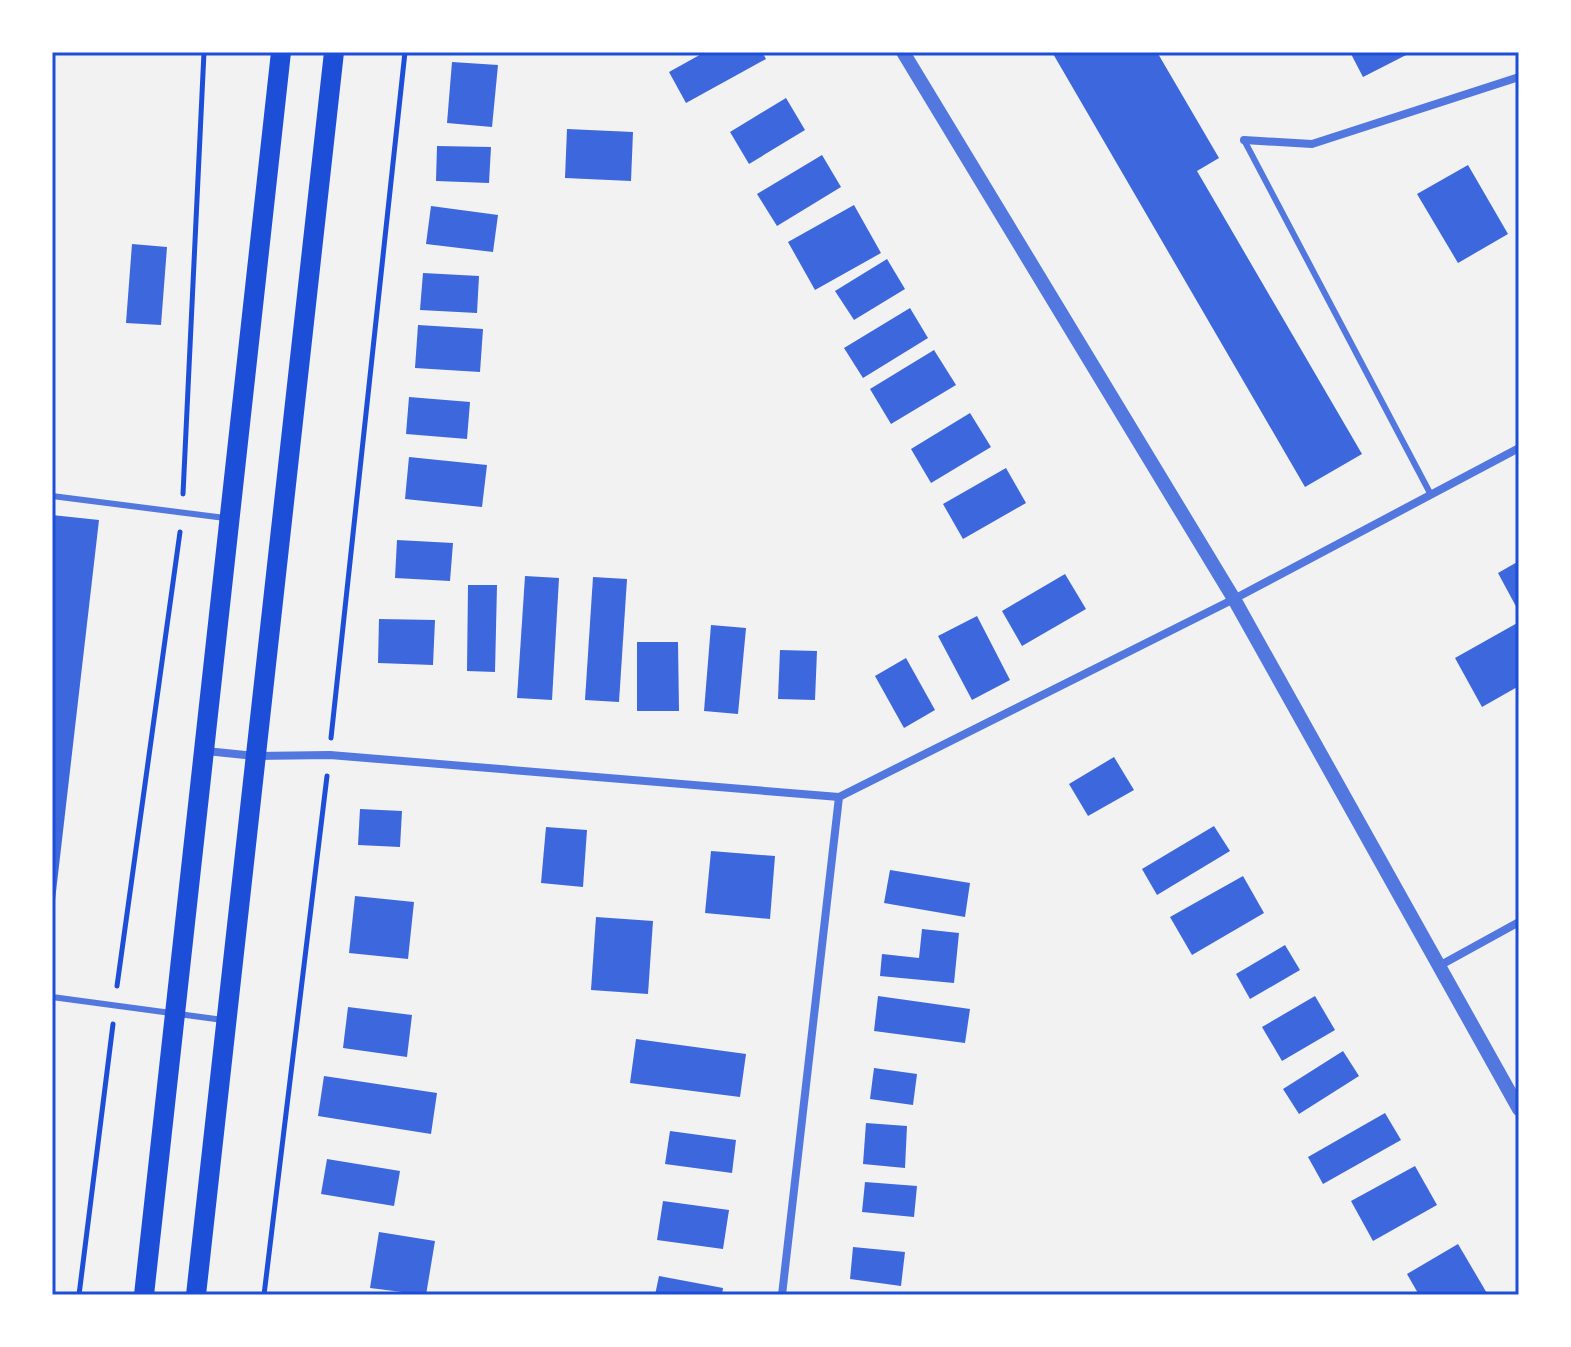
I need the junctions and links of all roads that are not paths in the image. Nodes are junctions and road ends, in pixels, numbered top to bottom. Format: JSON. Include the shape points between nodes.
{"nodes":[{"id":1,"x":281,"y":52,"type":"edge"},
{"id":2,"x":334,"y":52,"type":"edge"},
{"id":3,"x":903,"y":52,"type":"edge"},
{"id":4,"x":1519,"y":77,"type":"edge"},
{"id":5,"x":1244,"y":140,"type":"joint"},
{"id":6,"x":1519,"y":448,"type":"edge"},
{"id":7,"x":1430,"y":493,"type":"junction"},
{"id":8,"x":52,"y":496,"type":"edge"},
{"id":9,"x":228,"y":519,"type":"junction"},
{"id":10,"x":1234,"y":599,"type":"junction"},
{"id":11,"x":203,"y":750,"type":"junction"},
{"id":12,"x":255,"y":756,"type":"junction"},
{"id":13,"x":839,"y":797,"type":"junction"},
{"id":14,"x":1519,"y":922,"type":"edge"},
{"id":15,"x":1439,"y":966,"type":"junction"},
{"id":16,"x":52,"y":997,"type":"edge"},
{"id":17,"x":174,"y":1014,"type":"junction"},
{"id":18,"x":226,"y":1020,"type":"junction"},
{"id":19,"x":1519,"y":1109,"type":"edge"},
{"id":20,"x":144,"y":1295,"type":"edge"},
{"id":21,"x":196,"y":1295,"type":"edge"},
{"id":22,"x":782,"y":1295,"type":"edge"}],
"edges":[{"from":1,"to":9,"type":"main road"},
{"from":2,"to":12,"type":"main road"},
{"from":3,"to":10,"type":"street"},
{"from":4,"to":5,"type":"street","via":[[1312,144]]},
{"from":5,"to":7,"type":"lane"},
{"from":6,"to":7,"type":"street"},
{"from":7,"to":10,"type":"street"},
{"from":8,"to":9,"type":"lane"},
{"from":9,"to":11,"type":"main road"},
{"from":10,"to":13,"type":"street"},
{"from":10,"to":15,"type":"street"},
{"from":11,"to":12,"type":"street"},
{"from":11,"to":17,"type":"main road"},
{"from":12,"to":13,"type":"street","via":[[330,755]]},
{"from":12,"to":18,"type":"main road"},
{"from":13,"to":22,"type":"street"},
{"from":14,"to":15,"type":"street"},
{"from":15,"to":19,"type":"street"},
{"from":16,"to":17,"type":"lane"},
{"from":17,"to":18,"type":"lane"},
{"from":17,"to":20,"type":"main road"},
{"from":18,"to":21,"type":"main road"}]}
